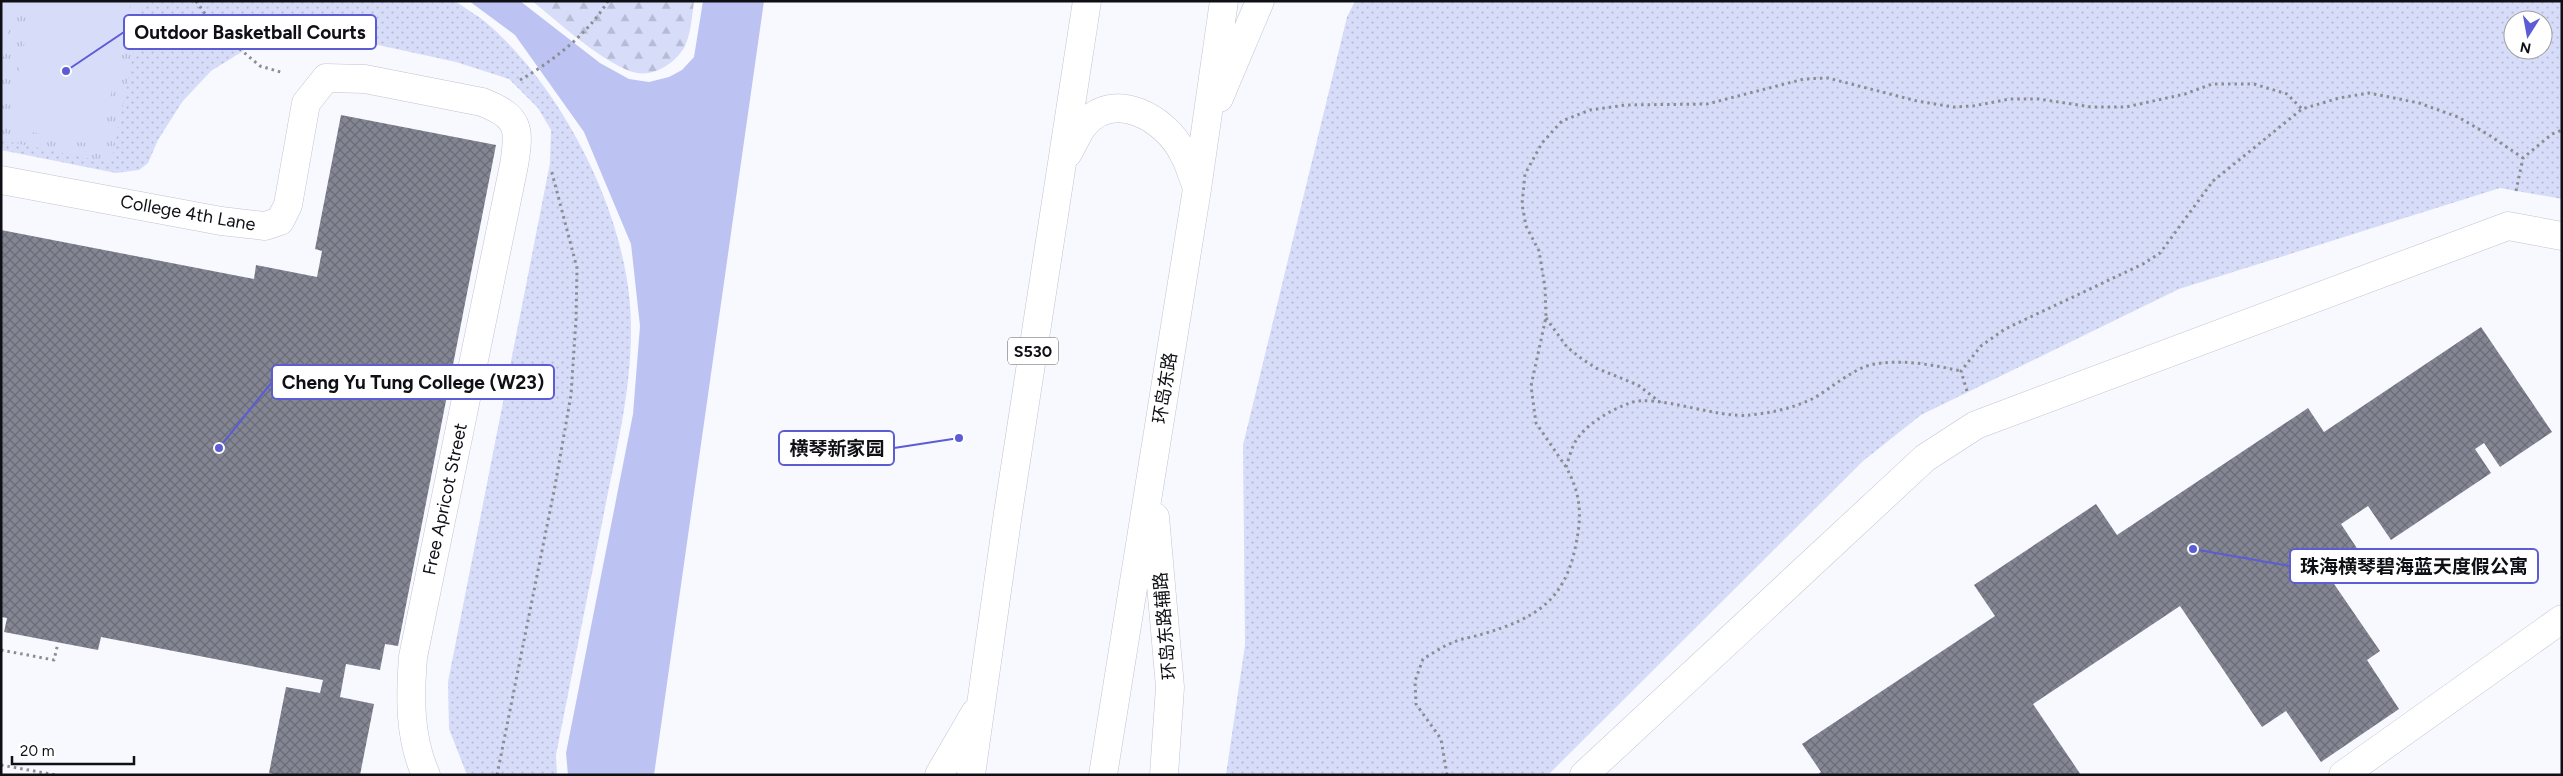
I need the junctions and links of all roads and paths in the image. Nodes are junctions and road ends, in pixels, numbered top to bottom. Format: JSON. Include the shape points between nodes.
{"nodes":[{"id":1,"x":196,"y":1,"type":"edge"},
{"id":2,"x":608,"y":1,"type":"edge"},
{"id":3,"x":1087,"y":1,"type":"edge"},
{"id":4,"x":1224,"y":1,"type":"edge"},
{"id":5,"x":1260,"y":1,"type":"edge"},
{"id":6,"x":260,"y":66,"type":"dead end"},
{"id":7,"x":539,"y":69,"type":"dead end"},
{"id":8,"x":2302,"y":109,"type":"junction"},
{"id":9,"x":2562,"y":130,"type":"edge"},
{"id":10,"x":1203,"y":137,"type":"junction"},
{"id":11,"x":2522,"y":158,"type":"junction"},
{"id":12,"x":550,"y":163,"type":"dead end"},
{"id":13,"x":1062,"y":163,"type":"junction"},
{"id":14,"x":514,"y":165,"type":"joint"},
{"id":15,"x":1,"y":180,"type":"edge"},
{"id":16,"x":1197,"y":189,"type":"junction"},
{"id":17,"x":2508,"y":226,"type":"junction"},
{"id":18,"x":2562,"y":236,"type":"edge"},
{"id":19,"x":1546,"y":317,"type":"junction"},
{"id":20,"x":1961,"y":371,"type":"junction"},
{"id":21,"x":1662,"y":403,"type":"junction"},
{"id":22,"x":1976,"y":425,"type":"junction"},
{"id":23,"x":1566,"y":467,"type":"junction"},
{"id":24,"x":1151,"y":478,"type":"junction"},
{"id":25,"x":2562,"y":619,"type":"edge"},
{"id":26,"x":58,"y":643,"type":"dead end"},
{"id":27,"x":1,"y":650,"type":"edge"},
{"id":28,"x":982,"y":700,"type":"junction"},
{"id":29,"x":1,"y":764,"type":"edge"},
{"id":30,"x":56,"y":775,"type":"edge"},
{"id":31,"x":426,"y":775,"type":"edge"},
{"id":32,"x":497,"y":775,"type":"edge"},
{"id":33,"x":939,"y":775,"type":"edge"},
{"id":34,"x":971,"y":775,"type":"edge"},
{"id":35,"x":1103,"y":775,"type":"edge"},
{"id":36,"x":1164,"y":775,"type":"edge"},
{"id":37,"x":1447,"y":775,"type":"edge"},
{"id":38,"x":1584,"y":775,"type":"edge"},
{"id":39,"x":2343,"y":775,"type":"edge"}],
"edges":[{"from":1,"to":6,"type":"path","via":[[215,28]]},
{"from":2,"to":7,"type":"path","via":[[573,42]]},
{"from":3,"to":13,"type":"street","number":"S530"},
{"from":4,"to":10,"type":"street","name":"环岛东路"},
{"from":5,"to":10,"type":"street"},
{"from":8,"to":11,"type":"path","via":[[2369,93],[2419,103],[2458,118]]},
{"from":8,"to":19,"type":"path","via":[[2287,94],[2254,84],[2212,84],[2185,94],[2126,107],[2091,107],[2039,99],[2010,99],[1953,107],[1828,78],[1804,79],[1707,104],[1626,105],[1590,110],[1562,121],[1542,143],[1525,174],[1522,204],[1526,226],[1539,251]]},
{"from":8,"to":20,"type":"path","via":[[2213,181],[2160,253],[2005,329],[1981,346]]},
{"from":9,"to":11,"type":"path"},
{"from":10,"to":16,"type":"street","name":"环岛东路"},
{"from":11,"to":17,"type":"path"},
{"from":12,"to":32,"type":"path","via":[[577,268],[571,395]]},
{"from":13,"to":16,"type":"street","via":[[1084,126],[1100,112],[1122,108],[1144,114],[1165,128],[1183,152]]},
{"from":13,"to":28,"type":"street","number":"S530"},
{"from":14,"to":15,"type":"street","name":"College 4th Lane","via":[[519,135],[513,119],[500,109],[482,102],[366,79],[326,78],[306,103],[288,205],[280,221],[265,226],[221,221]]},
{"from":14,"to":31,"type":"street","name":"Free Apricot Street","via":[[413,658],[410,701],[415,738]]},
{"from":16,"to":24,"type":"street","name":"环岛东路"},
{"from":17,"to":18,"type":"street"},
{"from":17,"to":22,"type":"street"},
{"from":19,"to":21,"type":"path","via":[[1567,347],[1582,359],[1638,385]]},
{"from":19,"to":23,"type":"path","via":[[1531,386],[1536,422]]},
{"from":20,"to":21,"type":"path","via":[[1922,363],[1874,364],[1812,398],[1780,410],[1748,416]]},
{"from":20,"to":22,"type":"path"},
{"from":21,"to":23,"type":"path","via":[[1632,402],[1595,421],[1576,439]]},
{"from":22,"to":38,"type":"street","via":[[1925,458]]},
{"from":23,"to":37,"type":"path","via":[[1576,485],[1581,520],[1573,560],[1563,586],[1544,607],[1518,621],[1454,642],[1423,659],[1415,682],[1416,704],[1440,739]]},
{"from":24,"to":35,"type":"street","name":"环岛东路"},
{"from":24,"to":36,"type":"street","name":"环岛东路辅路","via":[[1170,687]]},
{"from":25,"to":39,"type":"street"},
{"from":26,"to":27,"type":"path","via":[[54,660]]},
{"from":28,"to":33,"type":"street"},
{"from":28,"to":34,"type":"street","number":"S530"},
{"from":29,"to":30,"type":"path"}]}
